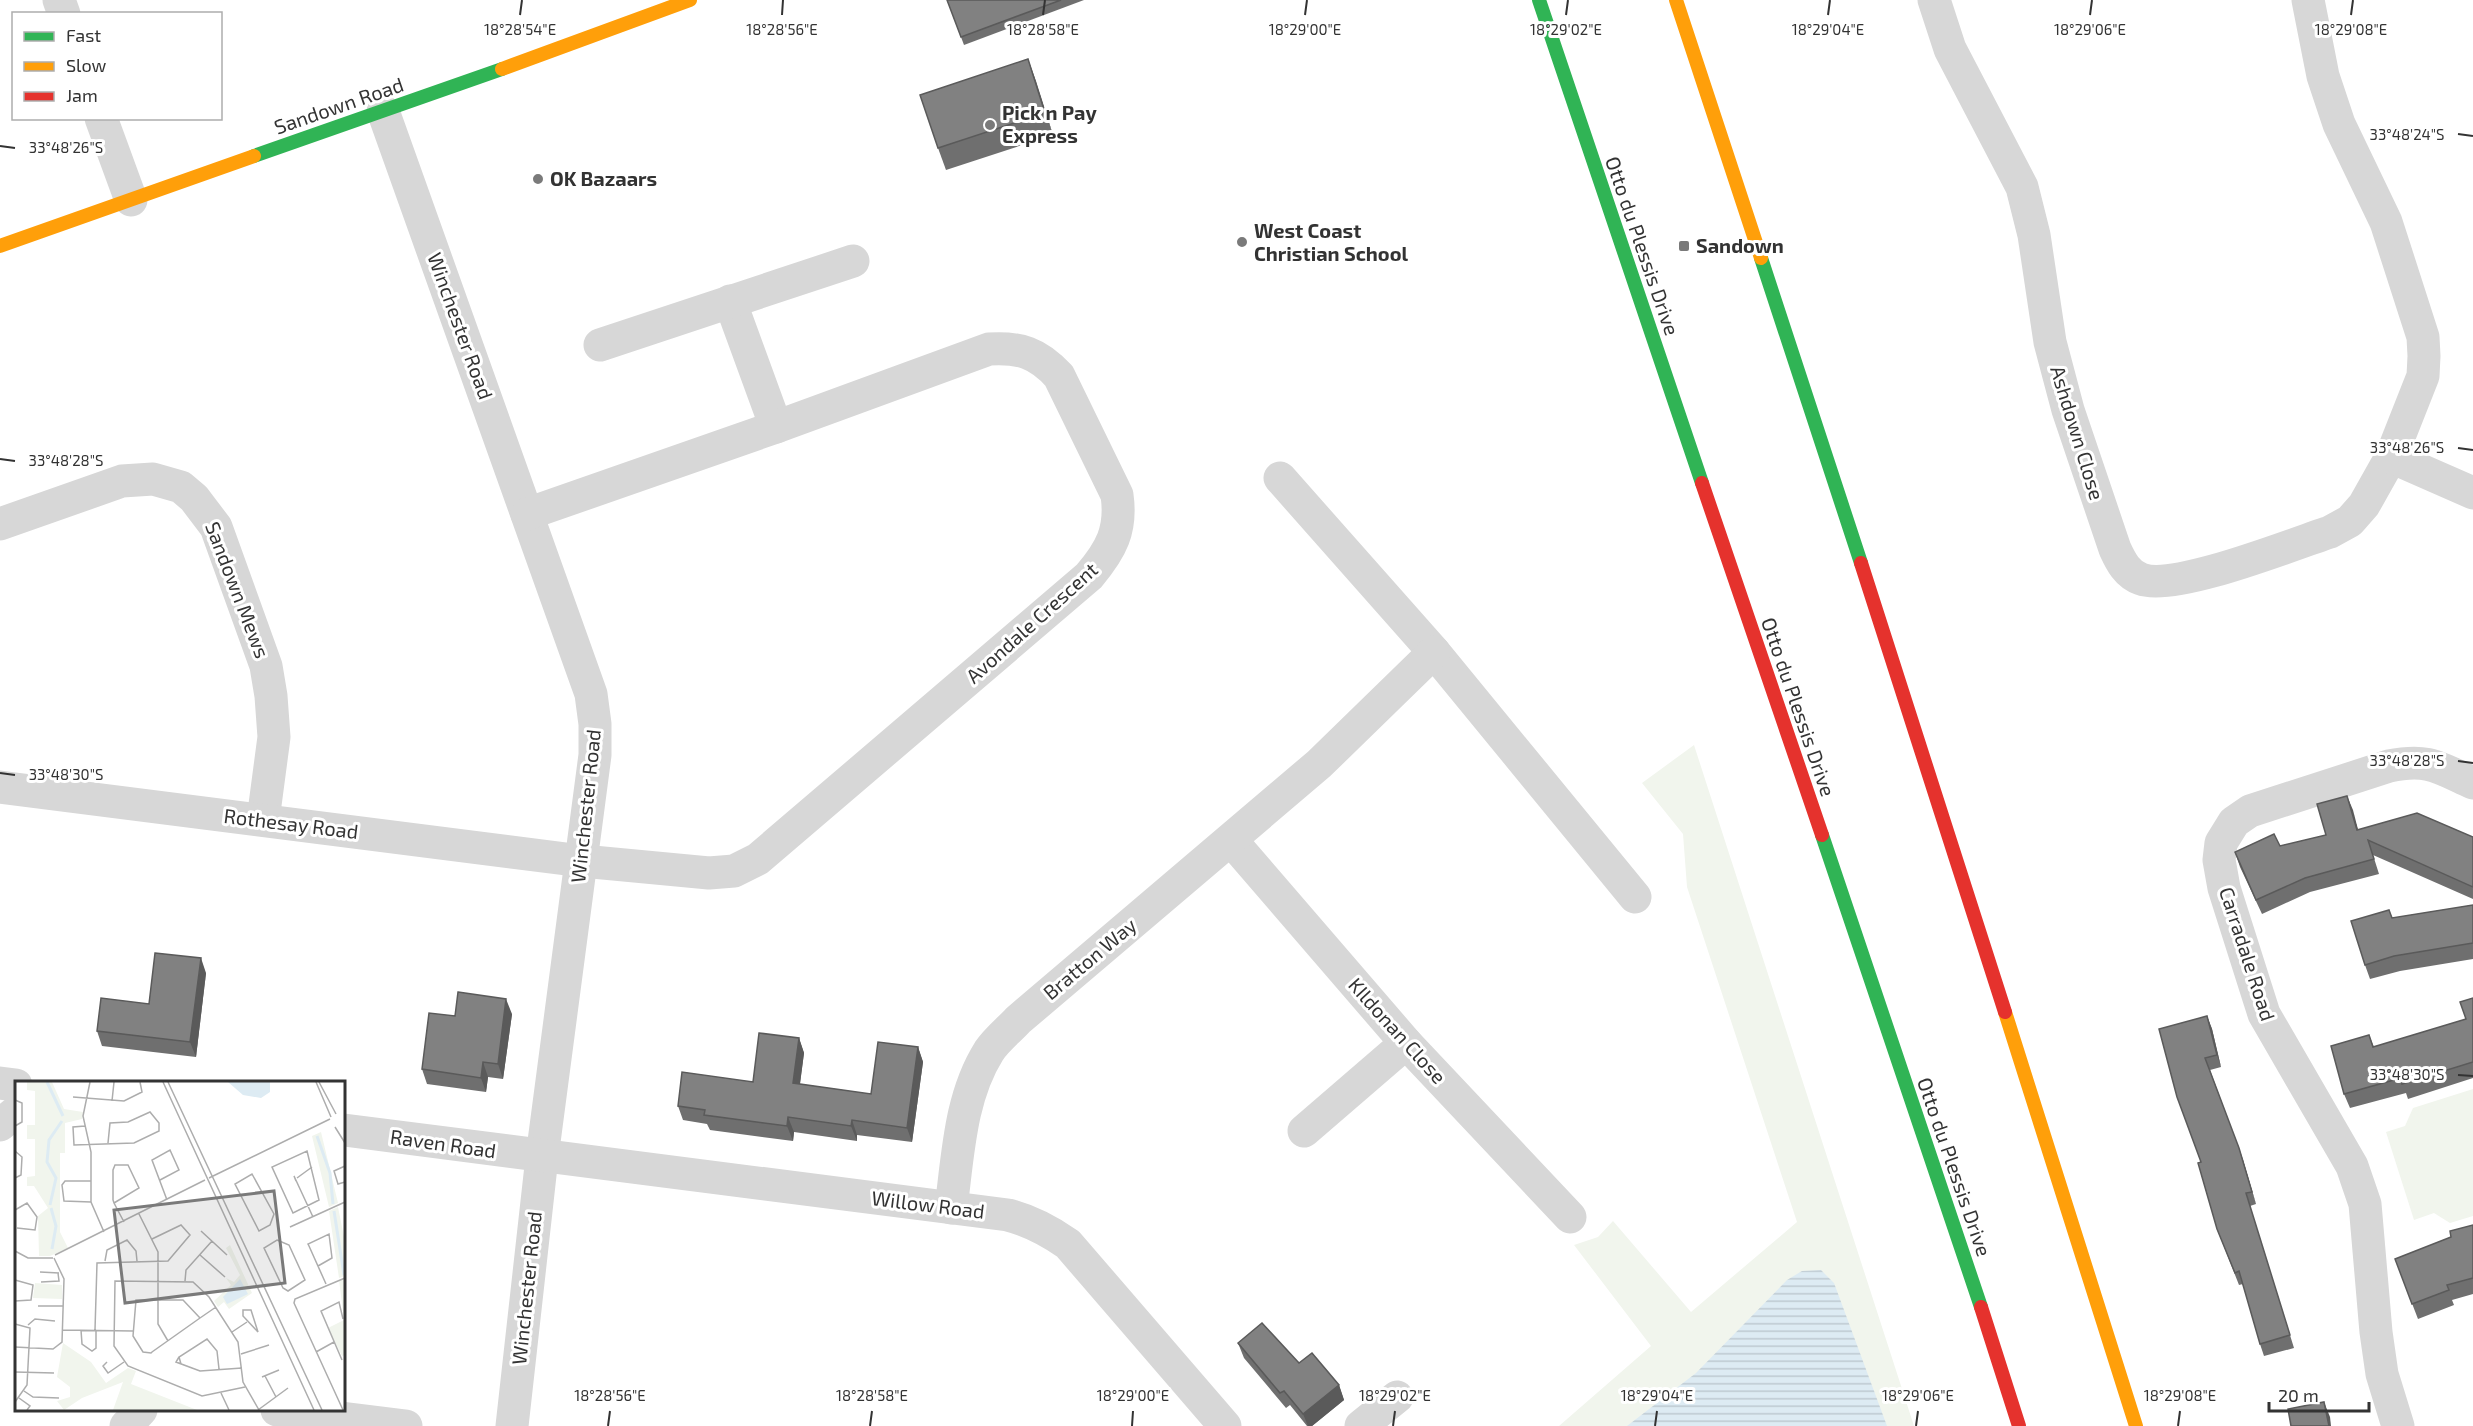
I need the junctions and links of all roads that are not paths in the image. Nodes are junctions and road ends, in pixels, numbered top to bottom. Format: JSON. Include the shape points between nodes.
{"nodes":[{"id":1,"x":690,"y":0,"type":"edge"},
{"id":2,"x":1539,"y":0,"type":"edge"},
{"id":3,"x":1676,"y":0,"type":"edge"},
{"id":4,"x":1934,"y":0,"type":"edge"},
{"id":5,"x":2308,"y":0,"type":"edge"},
{"id":6,"x":383,"y":111,"type":"junction"},
{"id":7,"x":102,"y":120,"type":"edge"},
{"id":8,"x":130,"y":200,"type":"junction"},
{"id":9,"x":0,"y":246,"type":"edge"},
{"id":10,"x":853,"y":261,"type":"dead end"},
{"id":11,"x":730,"y":302,"type":"junction"},
{"id":12,"x":600,"y":345,"type":"dead end"},
{"id":13,"x":776,"y":427,"type":"junction"},
{"id":14,"x":2391,"y":457,"type":"junction"},
{"id":15,"x":1280,"y":478,"type":"dead end"},
{"id":16,"x":2473,"y":494,"type":"edge"},
{"id":17,"x":527,"y":514,"type":"junction"},
{"id":18,"x":0,"y":524,"type":"edge"},
{"id":19,"x":1434,"y":652,"type":"junction"},
{"id":20,"x":2473,"y":783,"type":"edge"},
{"id":21,"x":0,"y":787,"type":"edge"},
{"id":22,"x":263,"y":820,"type":"junction"},
{"id":23,"x":1231,"y":840,"type":"junction"},
{"id":24,"x":582,"y":861,"type":"junction"},
{"id":25,"x":1635,"y":897,"type":"dead end"},
{"id":26,"x":1406,"y":1043,"type":"junction"},
{"id":27,"x":0,"y":1083,"type":"edge"},
{"id":28,"x":15,"y":1085,"type":"edge"},
{"id":29,"x":15,"y":1113,"type":"edge"},
{"id":30,"x":0,"y":1125,"type":"edge"},
{"id":31,"x":345,"y":1130,"type":"edge"},
{"id":32,"x":1304,"y":1131,"type":"dead end"},
{"id":33,"x":542,"y":1157,"type":"junction"},
{"id":34,"x":951,"y":1208,"type":"junction"},
{"id":35,"x":1570,"y":1217,"type":"dead end"},
{"id":36,"x":1397,"y":1397,"type":"dead end"},
{"id":37,"x":140,"y":1411,"type":"edge"},
{"id":38,"x":285,"y":1411,"type":"edge"},
{"id":39,"x":126,"y":1426,"type":"edge"},
{"id":40,"x":406,"y":1426,"type":"edge"},
{"id":41,"x":512,"y":1426,"type":"edge"},
{"id":42,"x":1225,"y":1426,"type":"edge"},
{"id":43,"x":1361,"y":1426,"type":"edge"},
{"id":44,"x":2019,"y":1426,"type":"edge"},
{"id":45,"x":2136,"y":1426,"type":"edge"},
{"id":46,"x":2398,"y":1426,"type":"edge"}],
"edges":[{"from":1,"to":6,"type":"main road","name":"Sandown Road"},
{"from":2,"to":44,"type":"main road","name":"Otto du Plessis Drive"},
{"from":3,"to":45,"type":"main road","via":[[1919,740]]},
{"from":4,"to":14,"type":"street","name":"Ashdown Close","via":[[1950,49],[2022,187],[2034,235],[2050,342],[2068,410],[2124,568],[2141,579],[2162,583],[2190,578],[2331,532],[2350,521],[2364,506]]},
{"from":5,"to":14,"type":"street","name":"Ashdown Close","via":[[2323,76],[2339,124],[2386,222],[2423,337],[2423,375]]},
{"from":6,"to":8,"type":"main road","name":"Sandown Road"},
{"from":6,"to":17,"type":"street","name":"Winchester Road"},
{"from":7,"to":8,"type":"street"},
{"from":8,"to":9,"type":"main road","name":"Sandown Road"},
{"from":10,"to":11,"type":"street"},
{"from":11,"to":12,"type":"street"},
{"from":11,"to":13,"type":"street"},
{"from":13,"to":17,"type":"street","name":"Avondale Crescent"},
{"from":13,"to":24,"type":"street","name":"Avondale Crescent","via":[[989,349],[1022,351],[1046,362],[1059,376],[1117,495],[1120,513],[1116,532],[1105,556],[1089,576],[758,860],[734,871],[709,873]]},
{"from":14,"to":16,"type":"street"},
{"from":15,"to":19,"type":"street"},
{"from":17,"to":24,"type":"street","name":"Winchester Road","via":[[594,710],[595,755]]},
{"from":18,"to":22,"type":"street","name":"Sandown Mews","via":[[122,481],[170,483],[194,498],[216,527],[266,666],[274,737]]},
{"from":19,"to":23,"type":"street","name":"Bratton Way","via":[[1319,764]]},
{"from":19,"to":25,"type":"street"},
{"from":20,"to":46,"type":"street","name":"Carradale Road","via":[[2431,764],[2412,761],[2389,766],[2250,811],[2234,822],[2221,843],[2219,860],[2224,888],[2264,1014],[2352,1166],[2365,1204],[2382,1374]]},
{"from":21,"to":22,"type":"street","name":"Rothesay Road"},
{"from":22,"to":24,"type":"street","name":"Rothesay Road"},
{"from":23,"to":26,"type":"street","name":"KIldonan Close"},
{"from":23,"to":34,"type":"street","name":"Bratton Way","via":[[1018,1020],[991,1048],[974,1078],[965,1112]]},
{"from":24,"to":33,"type":"street","name":"Winchester Road"},
{"from":26,"to":32,"type":"street"},
{"from":26,"to":35,"type":"street","name":"KIldonan Close"},
{"from":27,"to":28,"type":"street"},
{"from":29,"to":30,"type":"street"},
{"from":31,"to":33,"type":"street","name":"Raven Road"},
{"from":33,"to":34,"type":"street","name":"Willow Road"},
{"from":33,"to":41,"type":"street","name":"Winchester Road"},
{"from":34,"to":42,"type":"street","name":"Willow Road","via":[[1029,1221],[1068,1244]]},
{"from":36,"to":43,"type":"street"},
{"from":37,"to":39,"type":"street"},
{"from":38,"to":40,"type":"street"}]}
